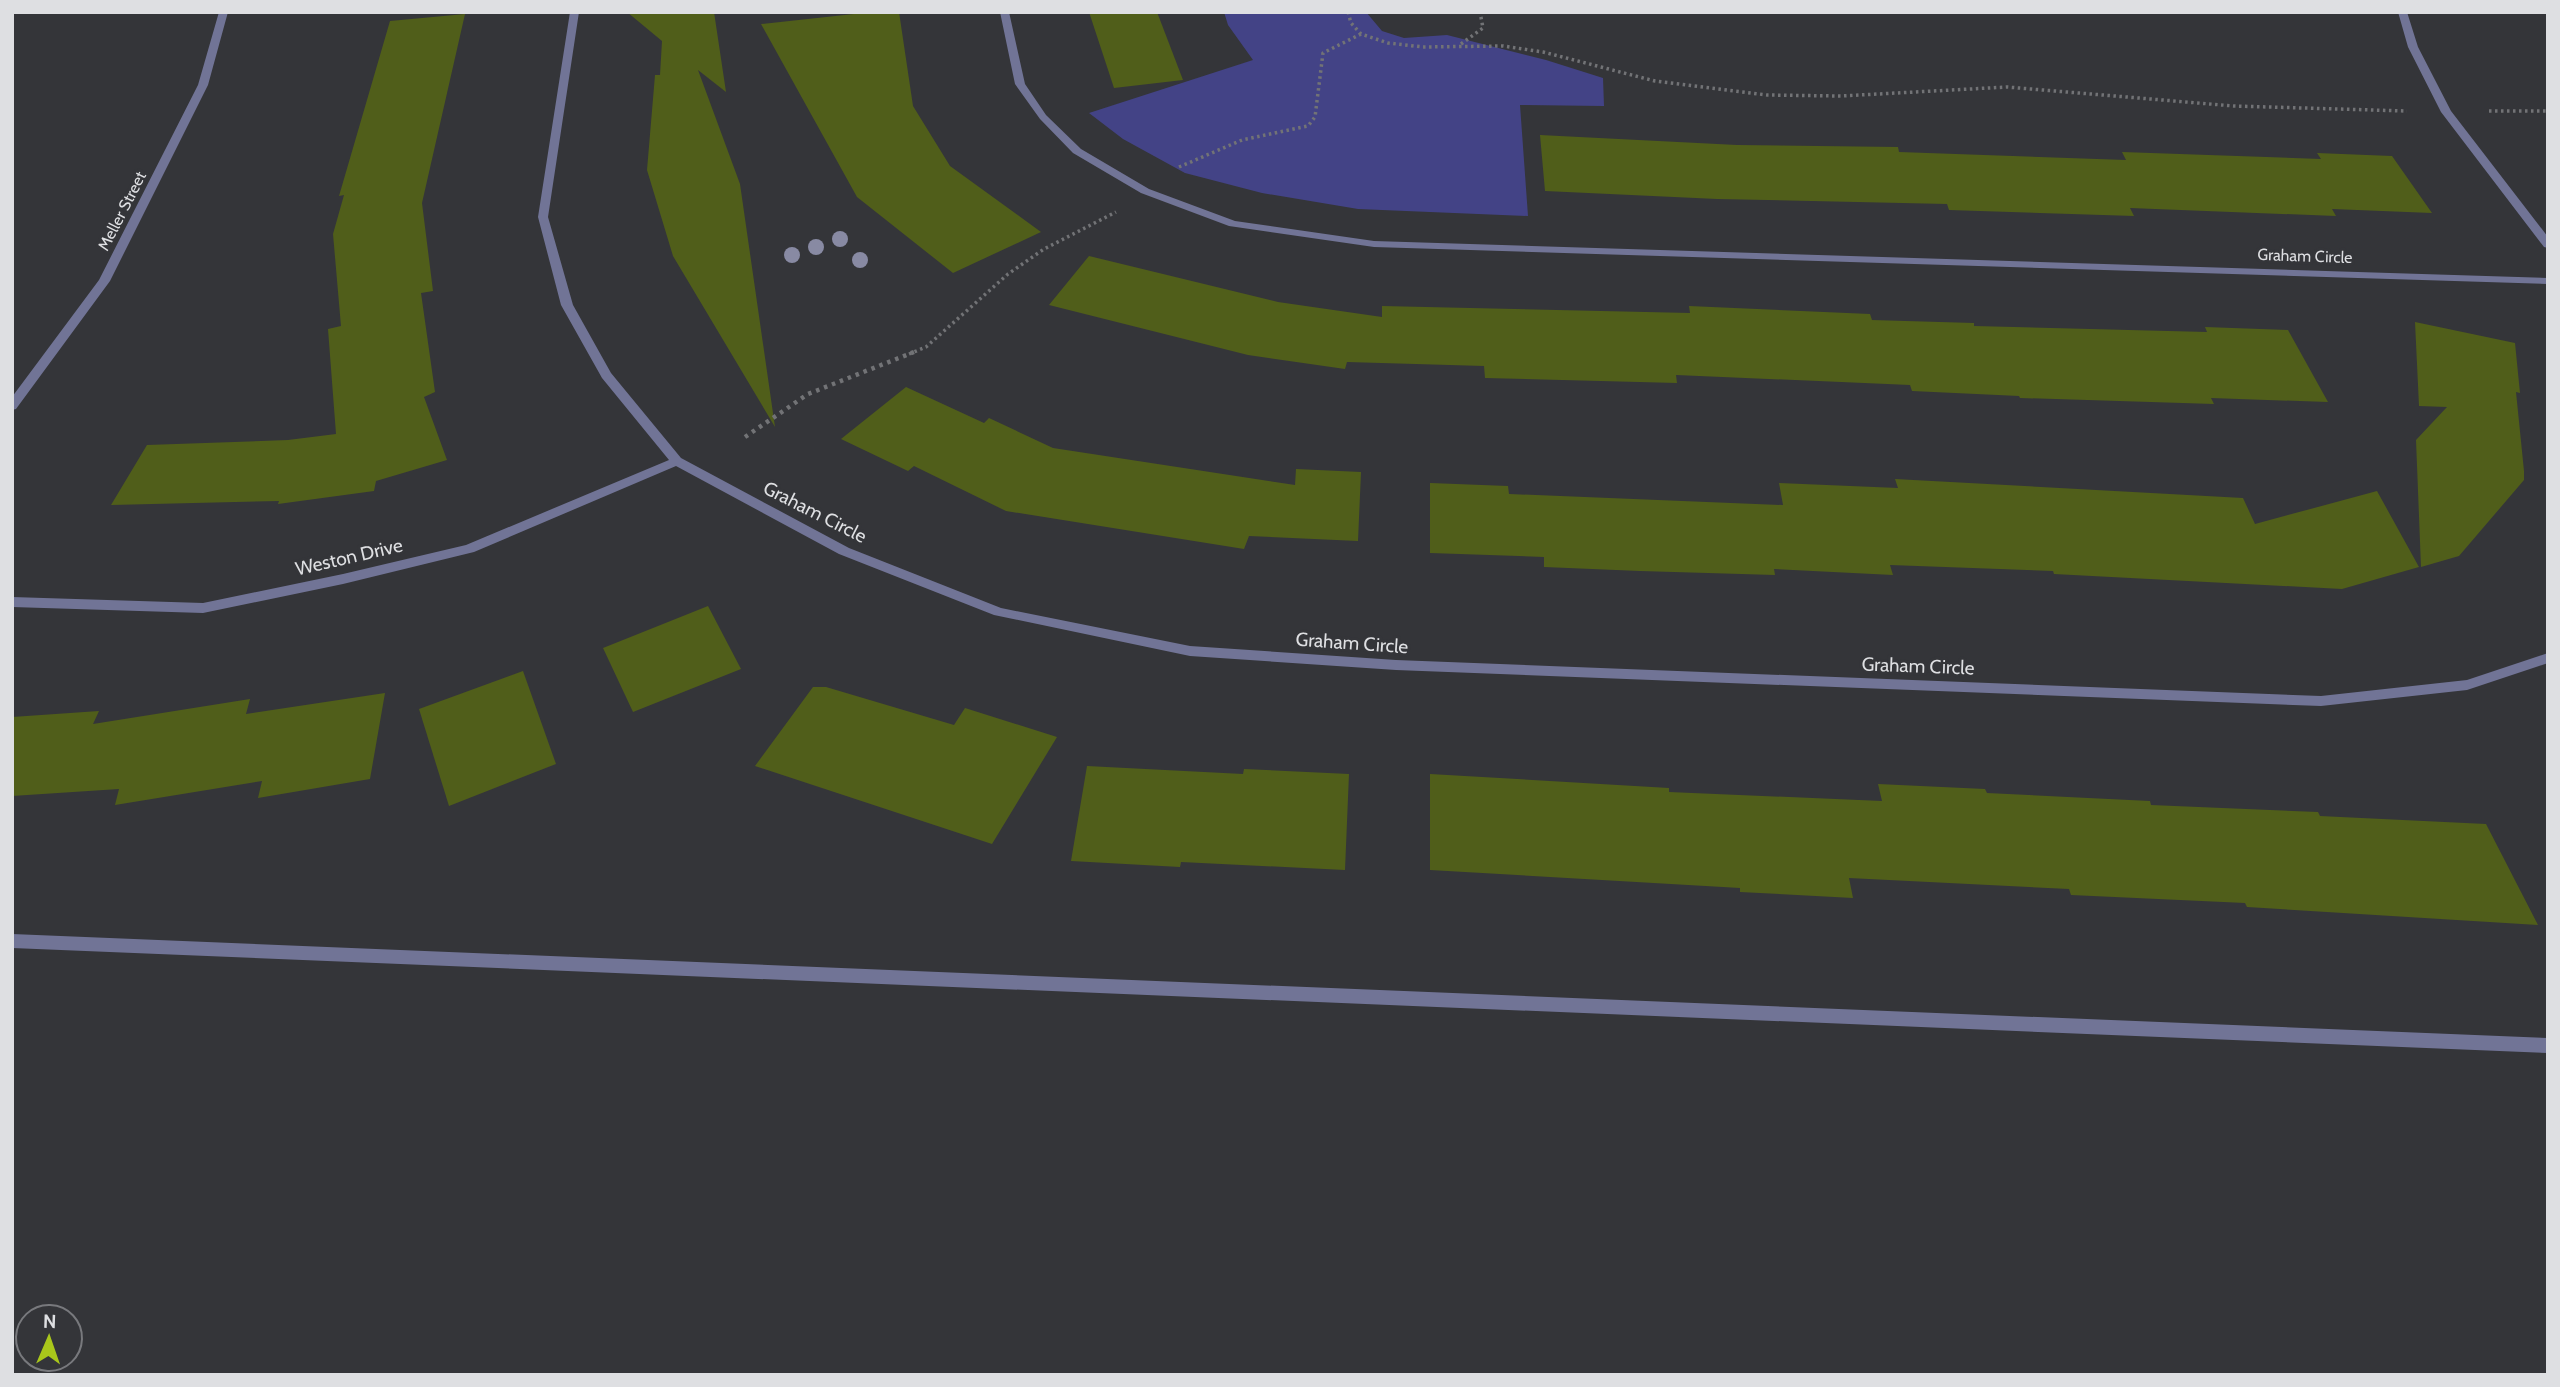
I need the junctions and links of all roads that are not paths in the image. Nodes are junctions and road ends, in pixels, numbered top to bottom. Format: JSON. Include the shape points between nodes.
{"nodes":[{"id":1,"x":224,"y":12,"type":"edge"},
{"id":2,"x":575,"y":12,"type":"edge"},
{"id":3,"x":1004,"y":12,"type":"edge"},
{"id":4,"x":2402,"y":12,"type":"edge"},
{"id":5,"x":2548,"y":245,"type":"edge"},
{"id":6,"x":2548,"y":281,"type":"edge"},
{"id":7,"x":12,"y":406,"type":"edge"},
{"id":8,"x":677,"y":461,"type":"junction"},
{"id":9,"x":12,"y":602,"type":"edge"},
{"id":10,"x":2548,"y":659,"type":"edge"},
{"id":11,"x":12,"y":941,"type":"edge"},
{"id":12,"x":2548,"y":1046,"type":"edge"}],
"edges":[{"from":1,"to":7,"type":"street","name":"Meller Street","via":[[203,85],[104,281]]},
{"from":2,"to":8,"type":"street","name":"Graham Circle","via":[[543,217],[567,305],[606,375]]},
{"from":3,"to":6,"type":"street","name":"Graham Circle","via":[[1020,84],[1043,117],[1077,151],[1145,191],[1233,223],[1374,244]]},
{"from":4,"to":5,"type":"street","via":[[2413,47],[2446,112]]},
{"from":8,"to":9,"type":"street","name":"Weston Drive","via":[[469,549],[318,584],[203,608]]},
{"from":8,"to":10,"type":"street","name":"Graham Circle","via":[[844,551],[999,612],[1190,652],[1396,665],[2320,701],[2466,685]]},
{"from":11,"to":12,"type":"street"}]}
